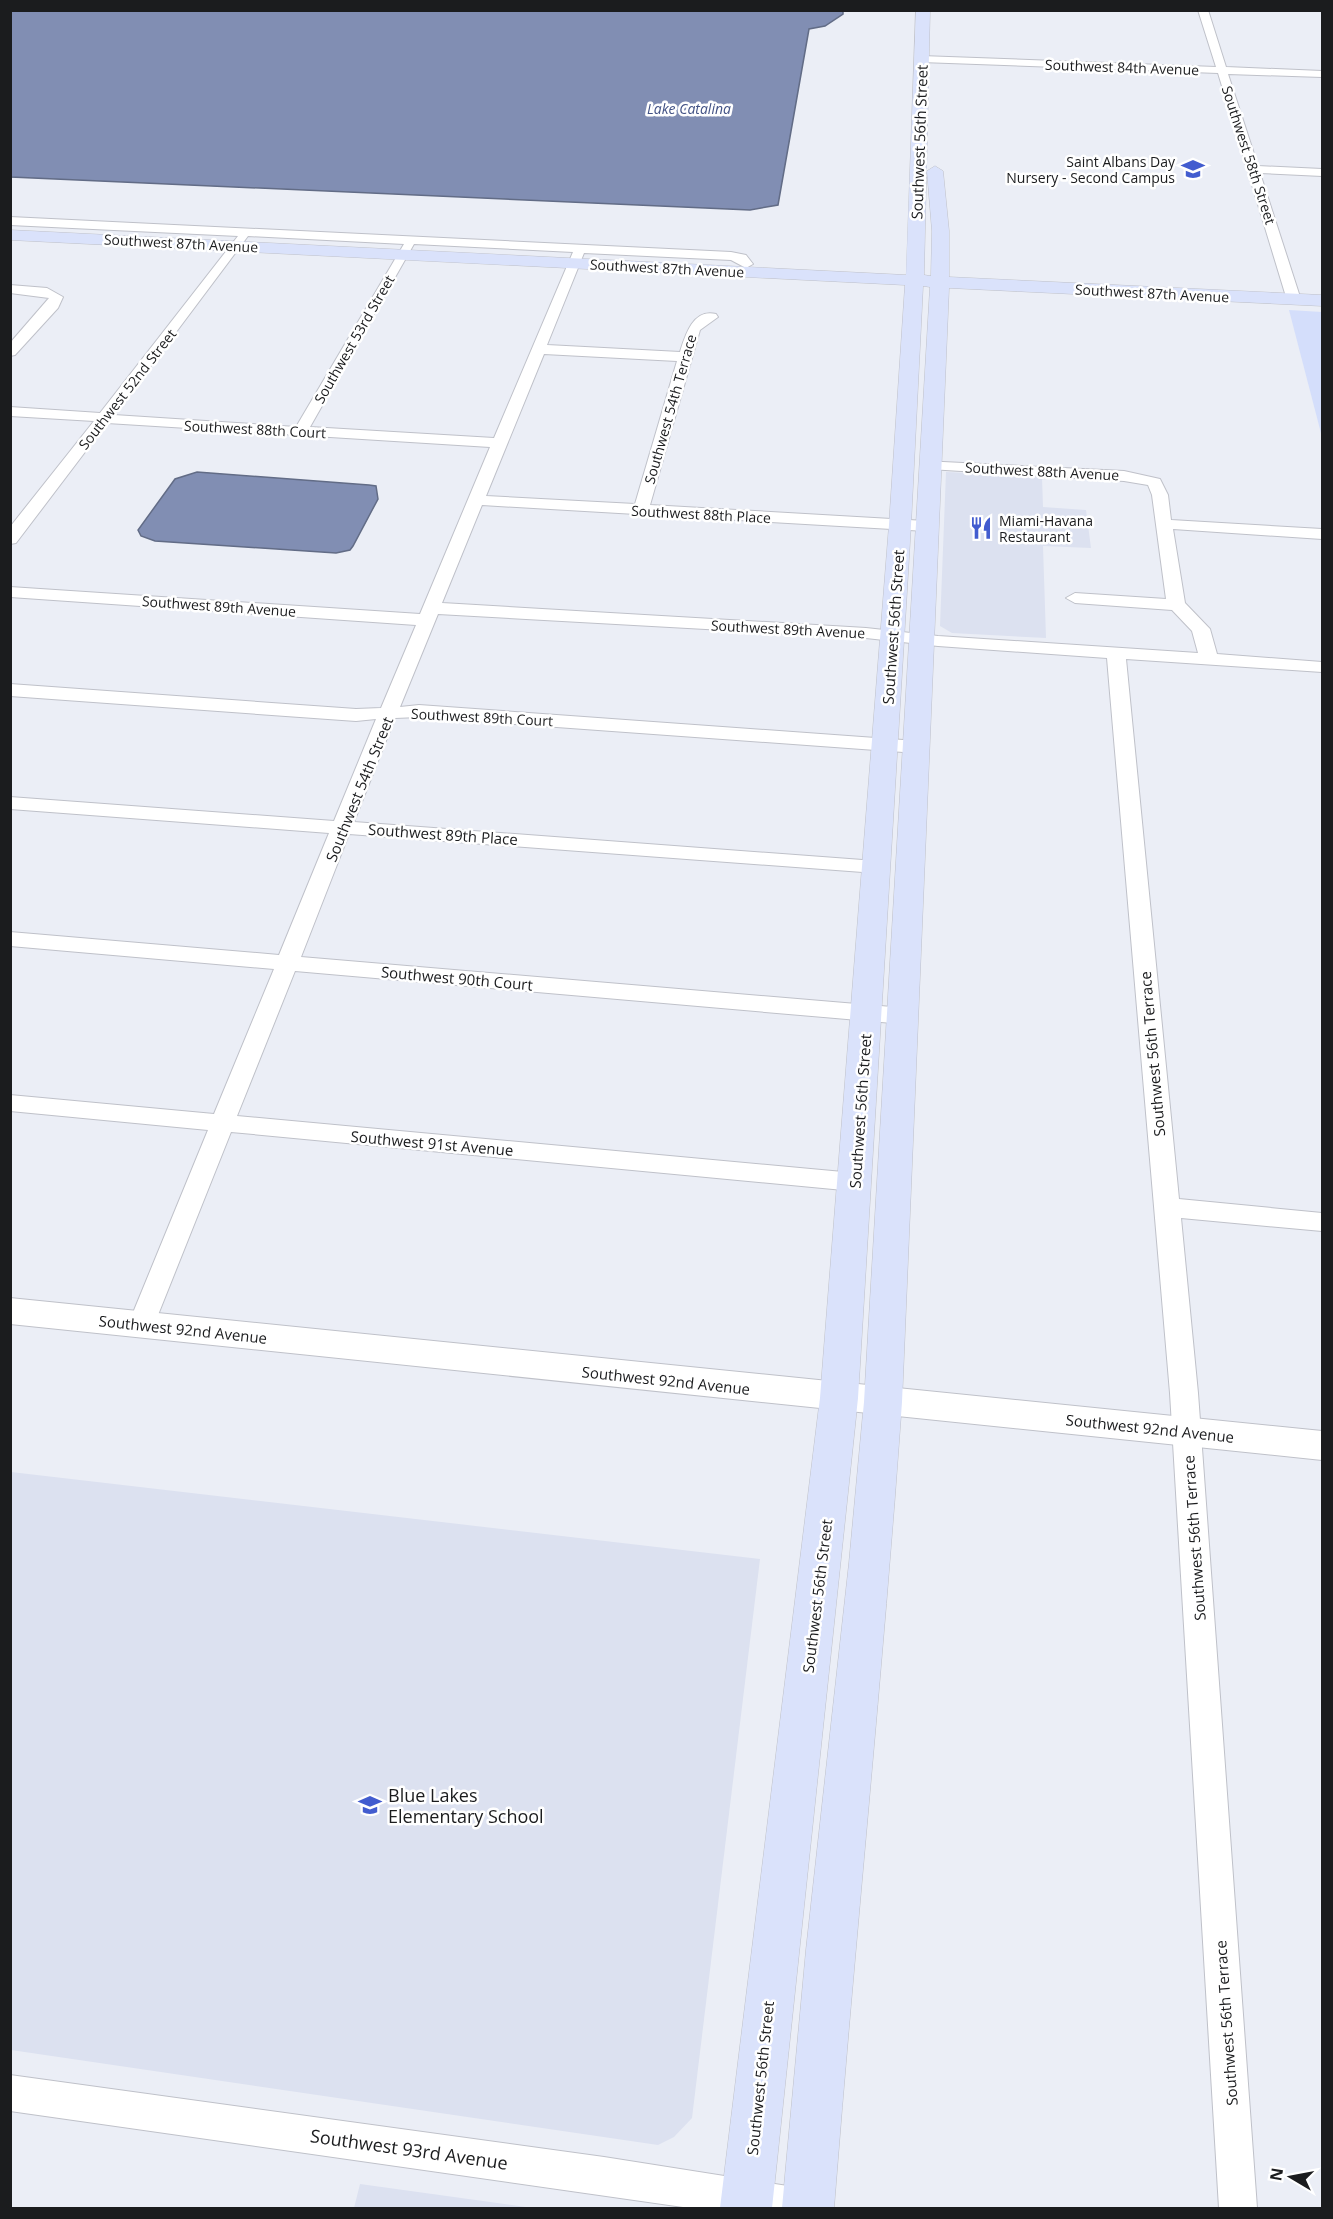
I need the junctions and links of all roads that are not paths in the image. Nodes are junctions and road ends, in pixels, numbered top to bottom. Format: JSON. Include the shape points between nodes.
{"nodes":[{"id":1,"x":924,"y":10,"type":"edge"},
{"id":2,"x":1203,"y":10,"type":"edge"},
{"id":3,"x":932,"y":55,"type":"junction"},
{"id":4,"x":1221,"y":70,"type":"junction"},
{"id":5,"x":1323,"y":74,"type":"edge"},
{"id":6,"x":938,"y":76,"type":"dead end"},
{"id":7,"x":918,"y":136,"type":"junction"},
{"id":8,"x":1253,"y":169,"type":"junction"},
{"id":9,"x":1323,"y":172,"type":"edge"},
{"id":10,"x":10,"y":221,"type":"edge"},
{"id":11,"x":10,"y":227,"type":"edge"},
{"id":12,"x":86,"y":231,"type":"junction"},
{"id":13,"x":10,"y":235,"type":"edge"},
{"id":14,"x":240,"y":242,"type":"junction"},
{"id":15,"x":407,"y":250,"type":"junction"},
{"id":16,"x":576,"y":258,"type":"junction"},
{"id":17,"x":746,"y":264,"type":"junction"},
{"id":18,"x":718,"y":271,"type":"junction"},
{"id":19,"x":914,"y":277,"type":"junction"},
{"id":20,"x":940,"y":278,"type":"junction"},
{"id":21,"x":10,"y":289,"type":"edge"},
{"id":22,"x":1323,"y":293,"type":"edge"},
{"id":23,"x":1293,"y":296,"type":"junction"},
{"id":24,"x":1323,"y":301,"type":"edge"},
{"id":25,"x":711,"y":317,"type":"dead end"},
{"id":26,"x":12,"y":349,"type":"edge"},
{"id":27,"x":538,"y":349,"type":"junction"},
{"id":28,"x":685,"y":357,"type":"junction"},
{"id":29,"x":10,"y":411,"type":"edge"},
{"id":30,"x":104,"y":418,"type":"junction"},
{"id":31,"x":300,"y":432,"type":"junction"},
{"id":32,"x":500,"y":443,"type":"junction"},
{"id":33,"x":929,"y":465,"type":"junction"},
{"id":34,"x":475,"y":500,"type":"junction"},
{"id":35,"x":641,"y":510,"type":"junction"},
{"id":36,"x":1164,"y":524,"type":"junction"},
{"id":37,"x":913,"y":526,"type":"junction"},
{"id":38,"x":1323,"y":534,"type":"edge"},
{"id":39,"x":10,"y":539,"type":"edge"},
{"id":40,"x":10,"y":592,"type":"edge"},
{"id":41,"x":1075,"y":598,"type":"dead end"},
{"id":42,"x":1177,"y":605,"type":"junction"},
{"id":43,"x":430,"y":614,"type":"junction"},
{"id":44,"x":892,"y":635,"type":"junction"},
{"id":45,"x":921,"y":640,"type":"junction"},
{"id":46,"x":1116,"y":654,"type":"junction"},
{"id":47,"x":1209,"y":660,"type":"junction"},
{"id":48,"x":1323,"y":667,"type":"edge"},
{"id":49,"x":10,"y":690,"type":"edge"},
{"id":50,"x":389,"y":713,"type":"junction"},
{"id":51,"x":885,"y":745,"type":"junction"},
{"id":52,"x":916,"y":747,"type":"junction"},
{"id":53,"x":10,"y":803,"type":"edge"},
{"id":54,"x":344,"y":828,"type":"junction"},
{"id":55,"x":876,"y":867,"type":"junction"},
{"id":56,"x":10,"y":939,"type":"edge"},
{"id":57,"x":289,"y":964,"type":"junction"},
{"id":58,"x":867,"y":1013,"type":"junction"},
{"id":59,"x":903,"y":1016,"type":"junction"},
{"id":60,"x":10,"y":1103,"type":"edge"},
{"id":61,"x":222,"y":1123,"type":"junction"},
{"id":62,"x":854,"y":1182,"type":"junction"},
{"id":63,"x":1166,"y":1208,"type":"junction"},
{"id":64,"x":1323,"y":1222,"type":"edge"},
{"id":65,"x":10,"y":1311,"type":"edge"},
{"id":66,"x":141,"y":1325,"type":"junction"},
{"id":67,"x":839,"y":1398,"type":"junction"},
{"id":68,"x":883,"y":1402,"type":"junction"},
{"id":69,"x":1186,"y":1432,"type":"junction"},
{"id":70,"x":1323,"y":1446,"type":"edge"},
{"id":71,"x":10,"y":2093,"type":"edge"},
{"id":72,"x":746,"y":2204,"type":"edge"},
{"id":73,"x":807,"y":2208,"type":"edge"},
{"id":74,"x":1238,"y":2208,"type":"edge"}],
"edges":[{"from":1,"to":3,"type":"main road","name":"Southwest 56th Street"},
{"from":2,"to":4,"type":"street","name":"Southwest 58th Street"},
{"from":3,"to":4,"type":"street","name":"Southwest 84th Avenue"},
{"from":3,"to":6,"type":"main road","name":"Southwest 56th Street"},
{"from":3,"to":7,"type":"main road","name":"Southwest 56th Street"},
{"from":4,"to":5,"type":"street","name":"Southwest 84th Avenue"},
{"from":4,"to":8,"type":"street","name":"Southwest 58th Street"},
{"from":7,"to":19,"type":"main road","name":"Southwest 56th Street"},
{"from":7,"to":20,"type":"main road","name":"Southwest 56th Street","via":[[936,144]]},
{"from":8,"to":9,"type":"street"},
{"from":8,"to":23,"type":"street","name":"Southwest 58th Street"},
{"from":10,"to":12,"type":"street","name":"Southwest 87th Avenue"},
{"from":11,"to":12,"type":"main road","name":"Southwest 87th Avenue"},
{"from":12,"to":13,"type":"main road","name":"Southwest 87th Avenue"},
{"from":12,"to":14,"type":"main road","name":"Southwest 87th Avenue"},
{"from":12,"to":17,"type":"street","name":"Southwest 87th Avenue","via":[[719,255],[741,258]]},
{"from":14,"to":15,"type":"main road","name":"Southwest 87th Avenue"},
{"from":14,"to":30,"type":"street","name":"Southwest 52nd Street"},
{"from":15,"to":16,"type":"main road","name":"Southwest 87th Avenue"},
{"from":15,"to":31,"type":"street","name":"Southwest 53rd Street"},
{"from":16,"to":17,"type":"main road","name":"Southwest 87th Avenue"},
{"from":16,"to":18,"type":"main road","name":"Southwest 87th Avenue"},
{"from":16,"to":27,"type":"street","name":"Southwest 54th Street"},
{"from":17,"to":18,"type":"main road"},
{"from":17,"to":19,"type":"main road","name":"Southwest 87th Avenue"},
{"from":18,"to":19,"type":"main road","name":"Southwest 87th Avenue"},
{"from":19,"to":20,"type":"main road","name":"Southwest 87th Avenue"},
{"from":19,"to":37,"type":"main road","name":"Southwest 56th Street"},
{"from":20,"to":23,"type":"main road","name":"Southwest 87th Avenue"},
{"from":20,"to":33,"type":"main road","name":"Southwest 56th Street"},
{"from":21,"to":26,"type":"street","via":[[56,297]]},
{"from":22,"to":23,"type":"main road","name":"Southwest 87th Avenue"},
{"from":23,"to":24,"type":"main road","name":"Southwest 87th Avenue"},
{"from":25,"to":28,"type":"street","name":"Southwest 54th Terrace","via":[[694,328]]},
{"from":27,"to":28,"type":"street"},
{"from":27,"to":32,"type":"street","name":"Southwest 54th Street"},
{"from":28,"to":35,"type":"street","name":"Southwest 54th Terrace"},
{"from":29,"to":30,"type":"street","name":"Southwest 88th Court"},
{"from":30,"to":31,"type":"street","name":"Southwest 88th Court"},
{"from":30,"to":39,"type":"street","name":"Southwest 52nd Street"},
{"from":31,"to":32,"type":"street","name":"Southwest 88th Court"},
{"from":32,"to":34,"type":"street","name":"Southwest 54th Street"},
{"from":33,"to":36,"type":"street","name":"Southwest 88th Avenue","via":[[1125,476],[1154,482]]},
{"from":33,"to":37,"type":"main road","name":"Southwest 56th Street"},
{"from":34,"to":35,"type":"street","name":"Southwest 88th Place"},
{"from":34,"to":43,"type":"street","name":"Southwest 54th Street"},
{"from":35,"to":37,"type":"street","name":"Southwest 88th Place"},
{"from":36,"to":38,"type":"street"},
{"from":36,"to":42,"type":"street"},
{"from":37,"to":44,"type":"main road","name":"Southwest 56th Street"},
{"from":37,"to":45,"type":"main road","name":"Southwest 56th Street"},
{"from":40,"to":43,"type":"street","name":"Southwest 89th Avenue"},
{"from":41,"to":42,"type":"street"},
{"from":42,"to":47,"type":"street","via":[[1202,629]]},
{"from":43,"to":44,"type":"street","name":"Southwest 89th Avenue"},
{"from":43,"to":50,"type":"street","name":"Southwest 54th Street"},
{"from":44,"to":45,"type":"street","name":"Southwest 89th Avenue"},
{"from":44,"to":51,"type":"main road","name":"Southwest 56th Street"},
{"from":45,"to":46,"type":"street","name":"Southwest 89th Avenue"},
{"from":45,"to":52,"type":"main road","name":"Southwest 56th Street"},
{"from":46,"to":47,"type":"street","name":"Southwest 89th Avenue"},
{"from":46,"to":63,"type":"street","name":"Southwest 56th Terrace"},
{"from":47,"to":48,"type":"street","name":"Southwest 89th Avenue"},
{"from":49,"to":50,"type":"street","name":"Southwest 89th Court","via":[[356,715]]},
{"from":50,"to":51,"type":"street","name":"Southwest 89th Court","via":[[419,711]]},
{"from":50,"to":54,"type":"street","name":"Southwest 54th Street"},
{"from":51,"to":52,"type":"street","name":"Southwest 89th Court"},
{"from":51,"to":55,"type":"main road","name":"Southwest 56th Street"},
{"from":52,"to":59,"type":"main road","name":"Southwest 56th Street"},
{"from":53,"to":54,"type":"street","name":"Southwest 89th Place"},
{"from":54,"to":55,"type":"street","name":"Southwest 89th Place"},
{"from":54,"to":57,"type":"street","name":"Southwest 54th Street"},
{"from":55,"to":58,"type":"main road","name":"Southwest 56th Street"},
{"from":56,"to":57,"type":"street","name":"Southwest 90th Court"},
{"from":57,"to":58,"type":"street","name":"Southwest 90th Court"},
{"from":57,"to":61,"type":"street","name":"Southwest 54th Street"},
{"from":58,"to":59,"type":"street","name":"Southwest 90th Court"},
{"from":58,"to":62,"type":"main road","name":"Southwest 56th Street"},
{"from":59,"to":68,"type":"main road","name":"Southwest 56th Street"},
{"from":60,"to":61,"type":"street","name":"Southwest 91st Avenue"},
{"from":61,"to":62,"type":"street","name":"Southwest 91st Avenue"},
{"from":61,"to":66,"type":"street","name":"Southwest 54th Street"},
{"from":62,"to":67,"type":"main road","name":"Southwest 56th Street"},
{"from":63,"to":64,"type":"street"},
{"from":63,"to":69,"type":"street","name":"Southwest 56th Terrace"},
{"from":65,"to":66,"type":"street","name":"Southwest 92nd Avenue"},
{"from":66,"to":67,"type":"street","name":"Southwest 92nd Avenue"},
{"from":67,"to":68,"type":"street","name":"Southwest 92nd Avenue"},
{"from":67,"to":72,"type":"main road","name":"Southwest 56th Street"},
{"from":68,"to":69,"type":"street","name":"Southwest 92nd Avenue"},
{"from":68,"to":73,"type":"main road","name":"Southwest 56th Street"},
{"from":69,"to":70,"type":"street","name":"Southwest 92nd Avenue"},
{"from":69,"to":74,"type":"street","name":"Southwest 56th Terrace"},
{"from":71,"to":72,"type":"street","name":"Southwest 93rd Avenue"},
{"from":72,"to":73,"type":"street","name":"Southwest 93rd Avenue"}]}
